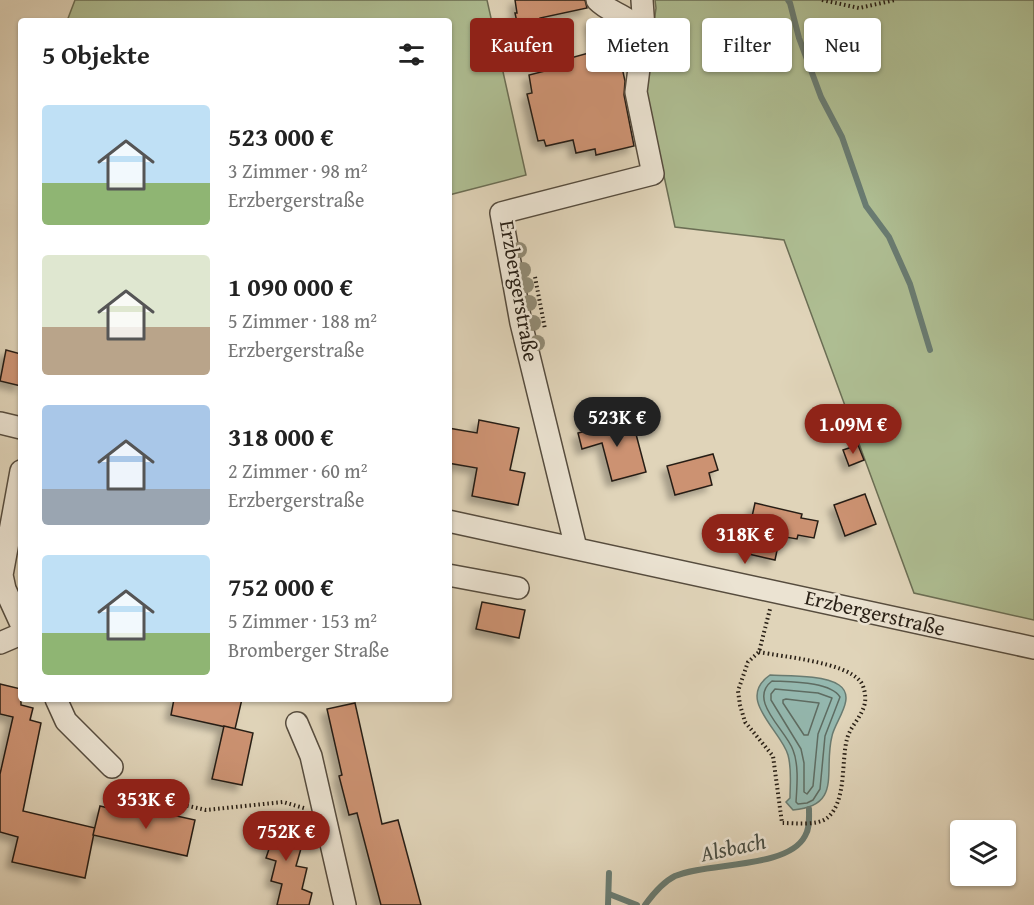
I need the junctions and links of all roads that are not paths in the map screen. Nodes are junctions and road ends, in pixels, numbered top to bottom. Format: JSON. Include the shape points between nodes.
{"nodes":[{"id":1,"x":597,"y":0,"type":"edge"},
{"id":2,"x":642,"y":0,"type":"edge"},
{"id":3,"x":628,"y":18,"type":"edge"},
{"id":4,"x":643,"y":18,"type":"edge"},
{"id":5,"x":639,"y":72,"type":"edge"},
{"id":6,"x":0,"y":423,"type":"edge"},
{"id":7,"x":18,"y":427,"type":"edge"},
{"id":8,"x":18,"y":487,"type":"edge"},
{"id":9,"x":452,"y":522,"type":"edge"},
{"id":10,"x":576,"y":548,"type":"junction"},
{"id":11,"x":452,"y":576,"type":"edge"},
{"id":12,"x":518,"y":588,"type":"dead end"},
{"id":13,"x":18,"y":617,"type":"edge"},
{"id":14,"x":18,"y":635,"type":"edge"},
{"id":15,"x":0,"y":643,"type":"edge"},
{"id":16,"x":1034,"y":648,"type":"edge"},
{"id":17,"x":57,"y":702,"type":"edge"},
{"id":18,"x":297,"y":723,"type":"dead end"},
{"id":19,"x":112,"y":767,"type":"road end"},
{"id":20,"x":345,"y":905,"type":"edge"}],
"edges":[{"from":1,"to":3,"type":"street"},
{"from":2,"to":4,"type":"street","name":"Erzbergerstraße"},
{"from":5,"to":10,"type":"street","name":"Erzbergerstraße","via":[[636,92],[653,174],[501,213],[521,323]]},
{"from":6,"to":7,"type":"street"},
{"from":8,"to":13,"type":"street","via":[[2,575]]},
{"from":9,"to":10,"type":"street","name":"Erzbergerstraße"},
{"from":10,"to":16,"type":"street","name":"Erzbergerstraße"},
{"from":11,"to":12,"type":"street"},
{"from":14,"to":15,"type":"street"},
{"from":17,"to":19,"type":"street","via":[[66,721]]},
{"from":18,"to":20,"type":"street","via":[[311,756]]}]}
